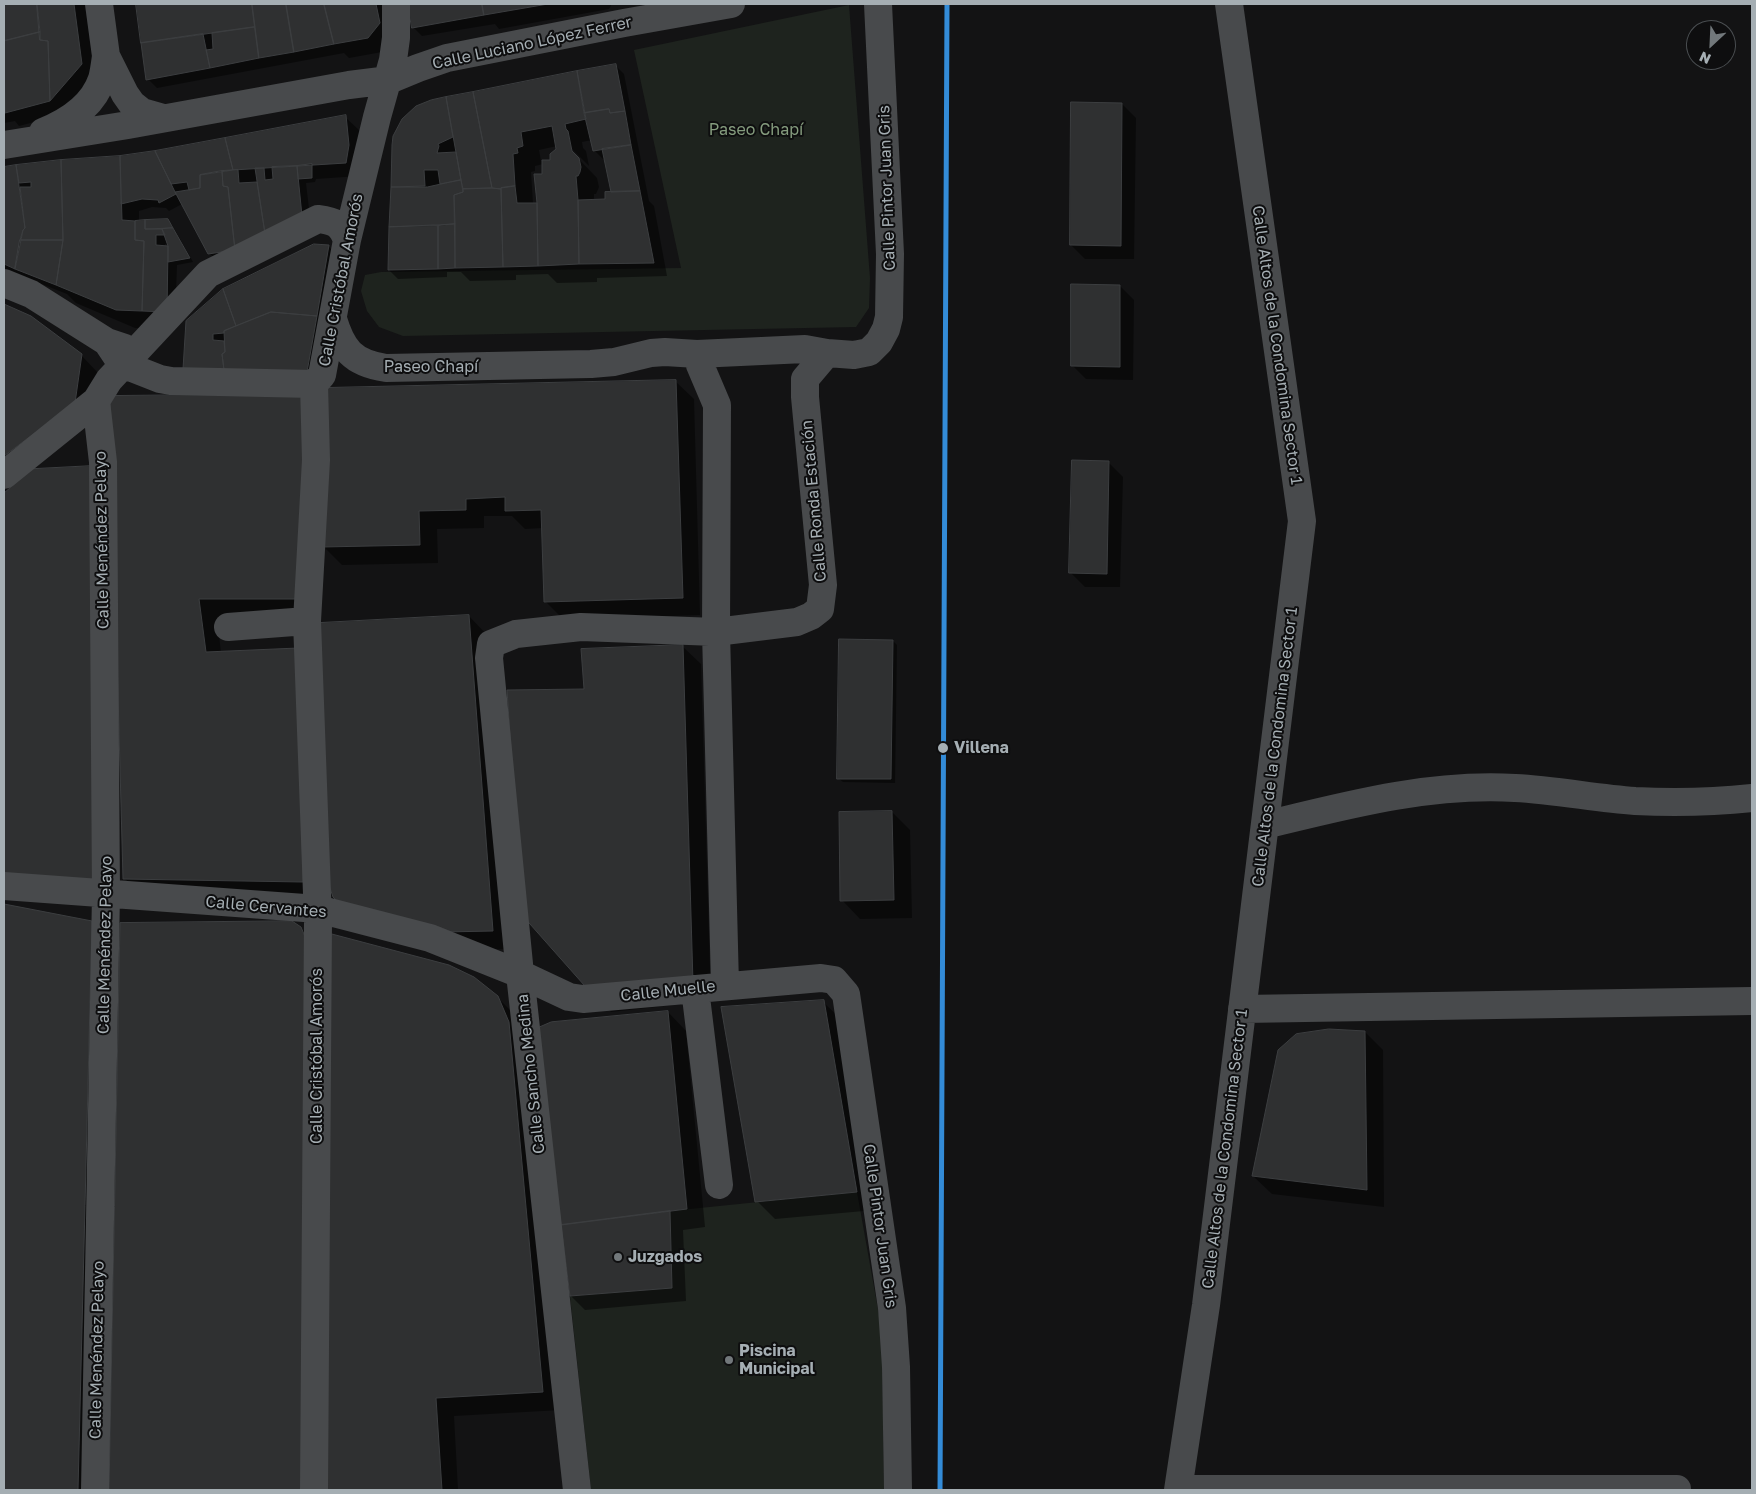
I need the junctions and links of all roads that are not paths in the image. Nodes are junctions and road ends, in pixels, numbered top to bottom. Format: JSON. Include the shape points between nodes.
{"nodes":[{"id":1,"x":99,"y":4,"type":"edge"},
{"id":2,"x":396,"y":4,"type":"edge"},
{"id":3,"x":731,"y":4,"type":"edge"},
{"id":4,"x":878,"y":4,"type":"edge"},
{"id":5,"x":1229,"y":4,"type":"edge"},
{"id":6,"x":622,"y":13,"type":"edge"},
{"id":7,"x":106,"y":56,"type":"junction"},
{"id":8,"x":389,"y":80,"type":"junction"},
{"id":9,"x":350,"y":85,"type":"junction"},
{"id":10,"x":378,"y":112,"type":"junction"},
{"id":11,"x":163,"y":118,"type":"junction"},
{"id":12,"x":12,"y":144,"type":"edge"},
{"id":13,"x":347,"y":240,"type":"junction"},
{"id":14,"x":4,"y":283,"type":"edge"},
{"id":15,"x":332,"y":318,"type":"junction"},
{"id":16,"x":827,"y":353,"type":"junction"},
{"id":17,"x":697,"y":354,"type":"junction"},
{"id":18,"x":854,"y":355,"type":"joint"},
{"id":19,"x":132,"y":357,"type":"junction"},
{"id":20,"x":314,"y":384,"type":"junction"},
{"id":21,"x":96,"y":401,"type":"junction"},
{"id":22,"x":4,"y":475,"type":"edge"},
{"id":23,"x":307,"y":621,"type":"junction"},
{"id":24,"x":228,"y":627,"type":"dead end"},
{"id":25,"x":716,"y":632,"type":"junction"},
{"id":26,"x":1752,"y":798,"type":"edge"},
{"id":27,"x":1265,"y":825,"type":"junction"},
{"id":28,"x":4,"y":886,"type":"edge"},
{"id":29,"x":106,"y":894,"type":"junction"},
{"id":30,"x":318,"y":909,"type":"junction"},
{"id":31,"x":520,"y":974,"type":"junction"},
{"id":32,"x":821,"y":978,"type":"joint"},
{"id":33,"x":725,"y":985,"type":"junction"},
{"id":34,"x":695,"y":989,"type":"junction"},
{"id":35,"x":1752,"y":1001,"type":"edge"},
{"id":36,"x":1242,"y":1009,"type":"junction"},
{"id":37,"x":719,"y":1185,"type":"dead end"},
{"id":38,"x":1677,"y":1489,"type":"dead end"},
{"id":39,"x":95,"y":1490,"type":"edge"},
{"id":40,"x":314,"y":1490,"type":"edge"},
{"id":41,"x":577,"y":1490,"type":"edge"},
{"id":42,"x":898,"y":1490,"type":"edge"},
{"id":43,"x":1178,"y":1490,"type":"edge"}],
"edges":[{"from":1,"to":7,"type":"street"},
{"from":2,"to":8,"type":"street","name":"Calle Cristóbal Amorós","via":[[396,38]]},
{"from":3,"to":6,"type":"street","name":"Calle Luciano López Ferrer"},
{"from":4,"to":18,"type":"street","name":"Calle Pintor Juan Gris","via":[[890,254],[889,317],[879,342],[868,352]]},
{"from":5,"to":27,"type":"street","name":"Calle Altos de la Condomina Sector 1","via":[[1302,521]]},
{"from":6,"to":8,"type":"street","name":"Calle Luciano López Ferrer","via":[[447,58]]},
{"from":7,"to":11,"type":"street","via":[[132,104],[142,112]]},
{"from":7,"to":12,"type":"street","via":[[102,79],[84,107],[50,129]]},
{"from":8,"to":9,"type":"street","name":"Calle Luciano López Ferrer"},
{"from":8,"to":10,"type":"street","name":"Calle Cristóbal Amorós"},
{"from":9,"to":10,"type":"street","via":[[368,98]]},
{"from":9,"to":11,"type":"street","name":"Calle Luciano López Ferrer"},
{"from":10,"to":13,"type":"street","name":"Calle Cristóbal Amorós"},
{"from":11,"to":12,"type":"street","name":"Calle Luciano López Ferrer"},
{"from":13,"to":15,"type":"street","name":"Calle Cristóbal Amorós"},
{"from":13,"to":19,"type":"street","via":[[338,224],[318,220],[208,274]]},
{"from":14,"to":19,"type":"street","via":[[30,294]]},
{"from":15,"to":17,"type":"street","name":"Paseo Chapí","via":[[338,337],[351,355],[373,366],[386,368],[591,364],[651,353]]},
{"from":15,"to":20,"type":"street","name":"Calle Cristóbal Amorós","via":[[322,375]]},
{"from":16,"to":17,"type":"street","name":"Paseo Chapí","via":[[805,349]]},
{"from":16,"to":18,"type":"street","name":"Paseo Chapí"},
{"from":16,"to":25,"type":"street","name":"Calle Ronda Estación","via":[[805,380],[823,585],[820,609],[797,622]]},
{"from":17,"to":25,"type":"street","via":[[717,405]]},
{"from":19,"to":20,"type":"street","via":[[132,368],[160,380]]},
{"from":19,"to":21,"type":"street","via":[[109,380]]},
{"from":20,"to":23,"type":"street","name":"Calle Cristóbal Amorós","via":[[316,460]]},
{"from":21,"to":22,"type":"street"},
{"from":21,"to":29,"type":"street","name":"Calle Menéndez Pelayo","via":[[103,462]]},
{"from":23,"to":24,"type":"street"},
{"from":23,"to":30,"type":"street","name":"Calle Cristóbal Amorós"},
{"from":25,"to":31,"type":"street","name":"Calle Sancho Medina","via":[[581,627],[516,634],[491,644],[489,658]]},
{"from":25,"to":33,"type":"street"},
{"from":26,"to":27,"type":"street","via":[[1636,801],[1515,788],[1447,789],[1375,799]]},
{"from":27,"to":36,"type":"street","name":"Calle Altos de la Condomina Sector 1"},
{"from":28,"to":29,"type":"street","name":"Calle Cervantes"},
{"from":29,"to":30,"type":"street","name":"Calle Cervantes"},
{"from":29,"to":39,"type":"street","name":"Calle Menéndez Pelayo"},
{"from":30,"to":31,"type":"street","name":"Calle Cervantes","via":[[430,938]]},
{"from":30,"to":40,"type":"street","name":"Calle Cristóbal Amorós"},
{"from":31,"to":34,"type":"street","name":"Calle Muelle","via":[[568,997],[584,999]]},
{"from":31,"to":41,"type":"street","name":"Calle Sancho Medina"},
{"from":32,"to":33,"type":"street","name":"Calle Muelle"},
{"from":32,"to":42,"type":"street","name":"Calle Pintor Juan Gris","via":[[834,980],[846,994],[892,1308]]},
{"from":33,"to":34,"type":"street","name":"Calle Muelle"},
{"from":34,"to":37,"type":"street"},
{"from":35,"to":36,"type":"street"},
{"from":36,"to":43,"type":"street","name":"Calle Altos de la Condomina Sector 1","via":[[1206,1305]]},
{"from":38,"to":43,"type":"street"}]}
